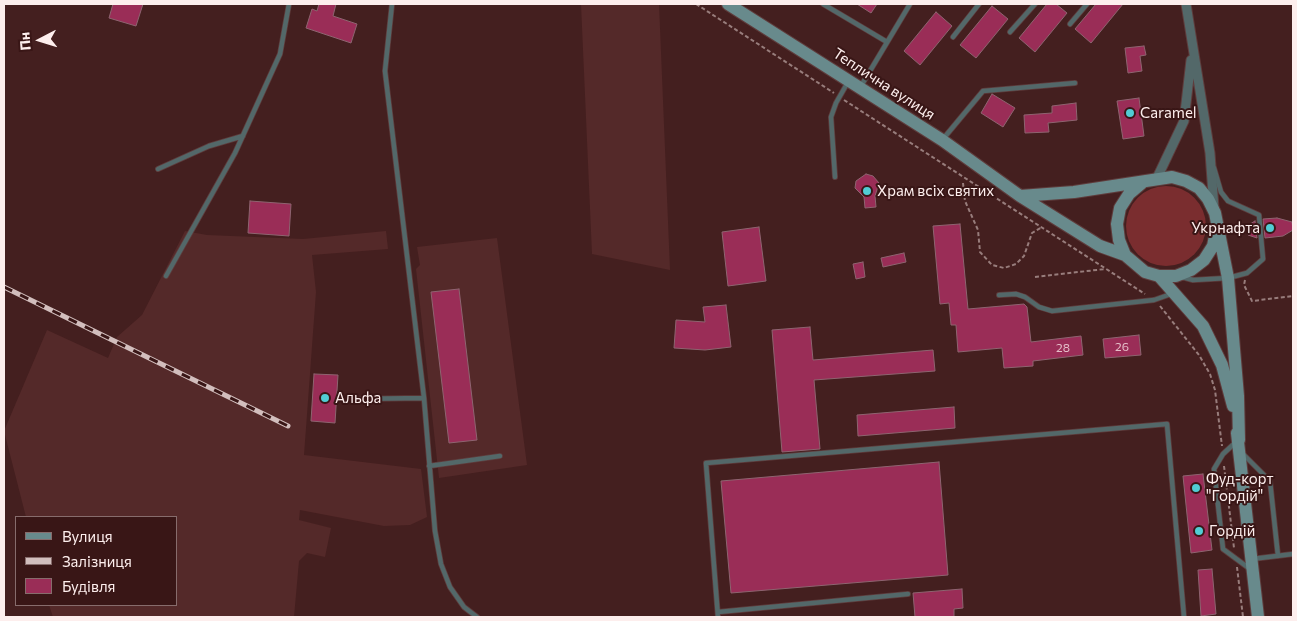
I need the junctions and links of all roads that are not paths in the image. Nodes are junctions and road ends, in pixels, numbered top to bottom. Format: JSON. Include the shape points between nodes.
{"nodes":[{"id":1,"x":289,"y":4,"type":"edge"},
{"id":2,"x":392,"y":4,"type":"edge"},
{"id":3,"x":728,"y":4,"type":"edge"},
{"id":4,"x":823,"y":4,"type":"edge"},
{"id":5,"x":910,"y":4,"type":"edge"},
{"id":6,"x":979,"y":4,"type":"edge"},
{"id":7,"x":1035,"y":4,"type":"edge"},
{"id":8,"x":1087,"y":4,"type":"edge"},
{"id":9,"x":1186,"y":4,"type":"edge"},
{"id":10,"x":1070,"y":24,"type":"dead end"},
{"id":11,"x":1010,"y":32,"type":"dead end"},
{"id":12,"x":953,"y":37,"type":"dead end"},
{"id":13,"x":886,"y":42,"type":"junction"},
{"id":14,"x":1192,"y":49,"type":"junction"},
{"id":15,"x":849,"y":81,"type":"junction"},
{"id":16,"x":1075,"y":83,"type":"dead end"},
{"id":17,"x":860,"y":88,"type":"junction"},
{"id":18,"x":242,"y":136,"type":"junction"},
{"id":19,"x":942,"y":140,"type":"junction"},
{"id":20,"x":1210,"y":153,"type":"junction"},
{"id":21,"x":158,"y":169,"type":"dead end"},
{"id":22,"x":834,"y":177,"type":"dead end"},
{"id":23,"x":1157,"y":178,"type":"junction"},
{"id":24,"x":1142,"y":183,"type":"junction"},
{"id":25,"x":1020,"y":196,"type":"junction"},
{"id":26,"x":1215,"y":213,"type":"junction"},
{"id":27,"x":1216,"y":229,"type":"junction"},
{"id":28,"x":1126,"y":255,"type":"junction"},
{"id":29,"x":166,"y":276,"type":"dead end"},
{"id":30,"x":1159,"y":276,"type":"junction"},
{"id":31,"x":1176,"y":276,"type":"junction"},
{"id":32,"x":1228,"y":278,"type":"junction"},
{"id":33,"x":1175,"y":292,"type":"junction"},
{"id":34,"x":998,"y":295,"type":"dead end"},
{"id":35,"x":424,"y":398,"type":"junction"},
{"id":36,"x":352,"y":399,"type":"dead end"},
{"id":37,"x":1239,"y":444,"type":"junction"},
{"id":38,"x":500,"y":456,"type":"dead end"},
{"id":39,"x":429,"y":466,"type":"junction"},
{"id":40,"x":1293,"y":554,"type":"edge"},
{"id":41,"x":1278,"y":556,"type":"junction"},
{"id":42,"x":1251,"y":565,"type":"junction"},
{"id":43,"x":908,"y":594,"type":"dead end"},
{"id":44,"x":718,"y":615,"type":"edge"},
{"id":45,"x":477,"y":617,"type":"edge"},
{"id":46,"x":1184,"y":617,"type":"edge"},
{"id":47,"x":1258,"y":617,"type":"edge"}],
"edges":[{"from":1,"to":18,"type":"lane","via":[[280,54]]},
{"from":2,"to":35,"type":"lane","via":[[384,71]]},
{"from":3,"to":15,"type":"main road","name":"Теплична вулиця"},
{"from":4,"to":13,"type":"lane"},
{"from":5,"to":13,"type":"lane"},
{"from":6,"to":12,"type":"lane"},
{"from":7,"to":11,"type":"lane"},
{"from":8,"to":10,"type":"lane"},
{"from":9,"to":14,"type":"street"},
{"from":13,"to":17,"type":"lane"},
{"from":14,"to":20,"type":"street"},
{"from":14,"to":23,"type":"street","via":[[1184,121]]},
{"from":15,"to":17,"type":"main road","name":"Теплична вулиця"},
{"from":15,"to":22,"type":"lane","via":[[831,118]]},
{"from":16,"to":19,"type":"lane","via":[[982,91]]},
{"from":17,"to":19,"type":"main road","name":"Теплична вулиця"},
{"from":18,"to":21,"type":"lane","via":[[209,146]]},
{"from":18,"to":29,"type":"lane"},
{"from":19,"to":25,"type":"main road","name":"Теплична вулиця"},
{"from":20,"to":26,"type":"street"},
{"from":20,"to":32,"type":"lane","via":[[1224,196],[1259,215],[1263,259],[1247,273]]},
{"from":23,"to":24,"type":"main road"},
{"from":23,"to":26,"type":"main road","via":[[1172,177],[1199,188]]},
{"from":24,"to":25,"type":"main road"},
{"from":24,"to":28,"type":"main road","via":[[1120,208],[1118,240]]},
{"from":25,"to":28,"type":"main road","name":"Теплична вулиця","via":[[1100,246]]},
{"from":26,"to":27,"type":"main road"},
{"from":27,"to":31,"type":"main road","via":[[1213,246],[1204,260]]},
{"from":27,"to":32,"type":"main road"},
{"from":28,"to":30,"type":"main road","via":[[1146,272]]},
{"from":30,"to":31,"type":"main road"},
{"from":30,"to":33,"type":"main road"},
{"from":31,"to":32,"type":"lane","via":[[1193,280]]},
{"from":32,"to":37,"type":"main road"},
{"from":33,"to":34,"type":"lane","via":[[1154,300],[1052,311],[1039,308],[1016,294]]},
{"from":33,"to":37,"type":"main road","via":[[1203,326],[1222,365]]},
{"from":35,"to":36,"type":"lane"},
{"from":35,"to":39,"type":"lane"},
{"from":37,"to":41,"type":"lane","via":[[1270,481]]},
{"from":37,"to":42,"type":"main road"},
{"from":37,"to":42,"type":"lane","via":[[1223,454],[1214,469],[1223,549],[1236,560]]},
{"from":38,"to":39,"type":"lane"},
{"from":39,"to":45,"type":"lane","via":[[441,564],[457,598]]},
{"from":40,"to":41,"type":"lane"},
{"from":41,"to":42,"type":"lane"},
{"from":42,"to":47,"type":"main road"},
{"from":43,"to":44,"type":"lane"},
{"from":44,"to":46,"type":"lane","via":[[706,463],[1167,424]]}]}
